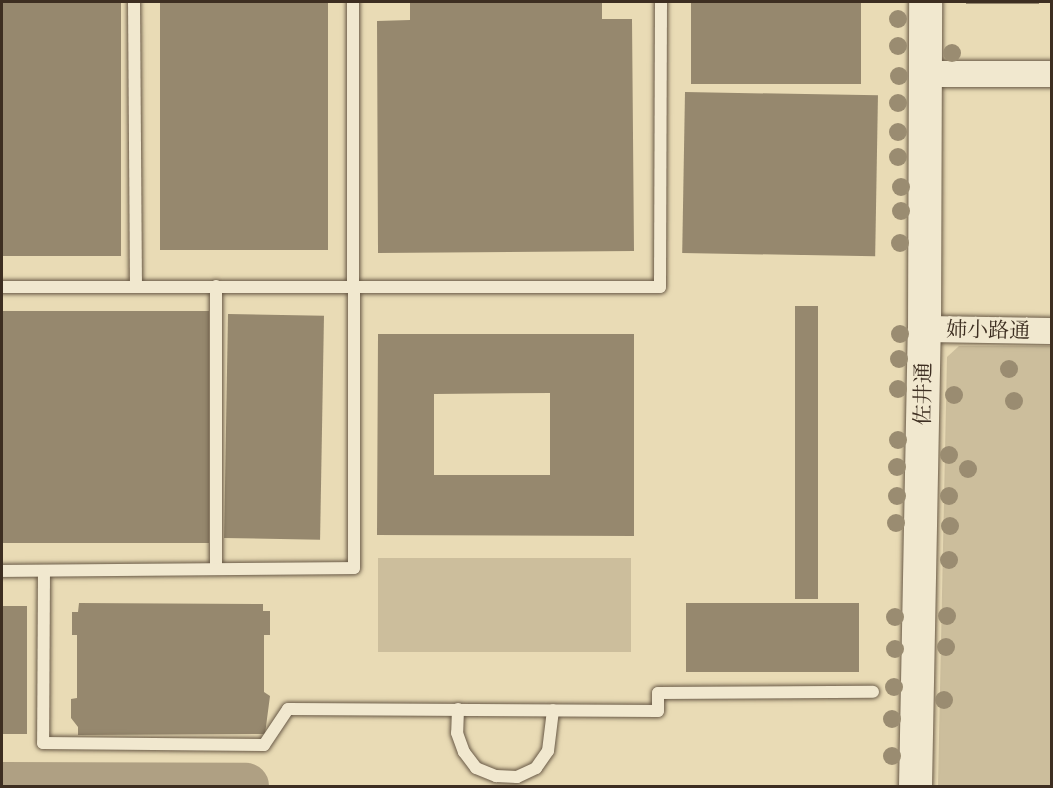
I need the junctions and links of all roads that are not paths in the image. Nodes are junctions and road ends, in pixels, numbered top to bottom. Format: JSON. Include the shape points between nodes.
{"nodes":[{"id":1,"x":134,"y":2,"type":"edge"},
{"id":2,"x":353,"y":2,"type":"edge"},
{"id":3,"x":661,"y":2,"type":"edge"},
{"id":4,"x":925,"y":2,"type":"edge"},
{"id":5,"x":924,"y":74,"type":"junction"},
{"id":6,"x":1052,"y":74,"type":"edge"},
{"id":7,"x":2,"y":286,"type":"edge"},
{"id":8,"x":136,"y":286,"type":"junction"},
{"id":9,"x":216,"y":286,"type":"junction"},
{"id":10,"x":352,"y":286,"type":"junction"},
{"id":11,"x":924,"y":329,"type":"junction"},
{"id":12,"x":1052,"y":331,"type":"edge"},
{"id":13,"x":216,"y":569,"type":"junction"},
{"id":14,"x":2,"y":571,"type":"edge"},
{"id":15,"x":44,"y":571,"type":"junction"},
{"id":16,"x":873,"y":692,"type":"dead end"},
{"id":17,"x":458,"y":709,"type":"junction"},
{"id":18,"x":553,"y":710,"type":"junction"},
{"id":19,"x":915,"y":786,"type":"edge"}],
"edges":[{"from":1,"to":8,"type":"lane"},
{"from":2,"to":10,"type":"lane"},
{"from":3,"to":10,"type":"lane","via":[[660,287]]},
{"from":4,"to":5,"type":"street","name":"佐井通"},
{"from":5,"to":6,"type":"street"},
{"from":5,"to":11,"type":"street","name":"佐井通"},
{"from":7,"to":8,"type":"lane"},
{"from":8,"to":9,"type":"lane"},
{"from":9,"to":10,"type":"lane"},
{"from":9,"to":13,"type":"lane"},
{"from":10,"to":13,"type":"lane","via":[[354,568]]},
{"from":11,"to":12,"type":"street","name":"姉小路通"},
{"from":11,"to":19,"type":"street","name":"佐井通"},
{"from":13,"to":15,"type":"lane"},
{"from":14,"to":15,"type":"lane"},
{"from":15,"to":17,"type":"lane","via":[[43,743],[264,745],[288,709]]},
{"from":16,"to":18,"type":"lane","via":[[658,693],[658,711]]},
{"from":17,"to":18,"type":"lane"},
{"from":17,"to":18,"type":"lane","via":[[457,733],[476,768],[496,776],[517,777],[536,768],[548,751]]}]}
